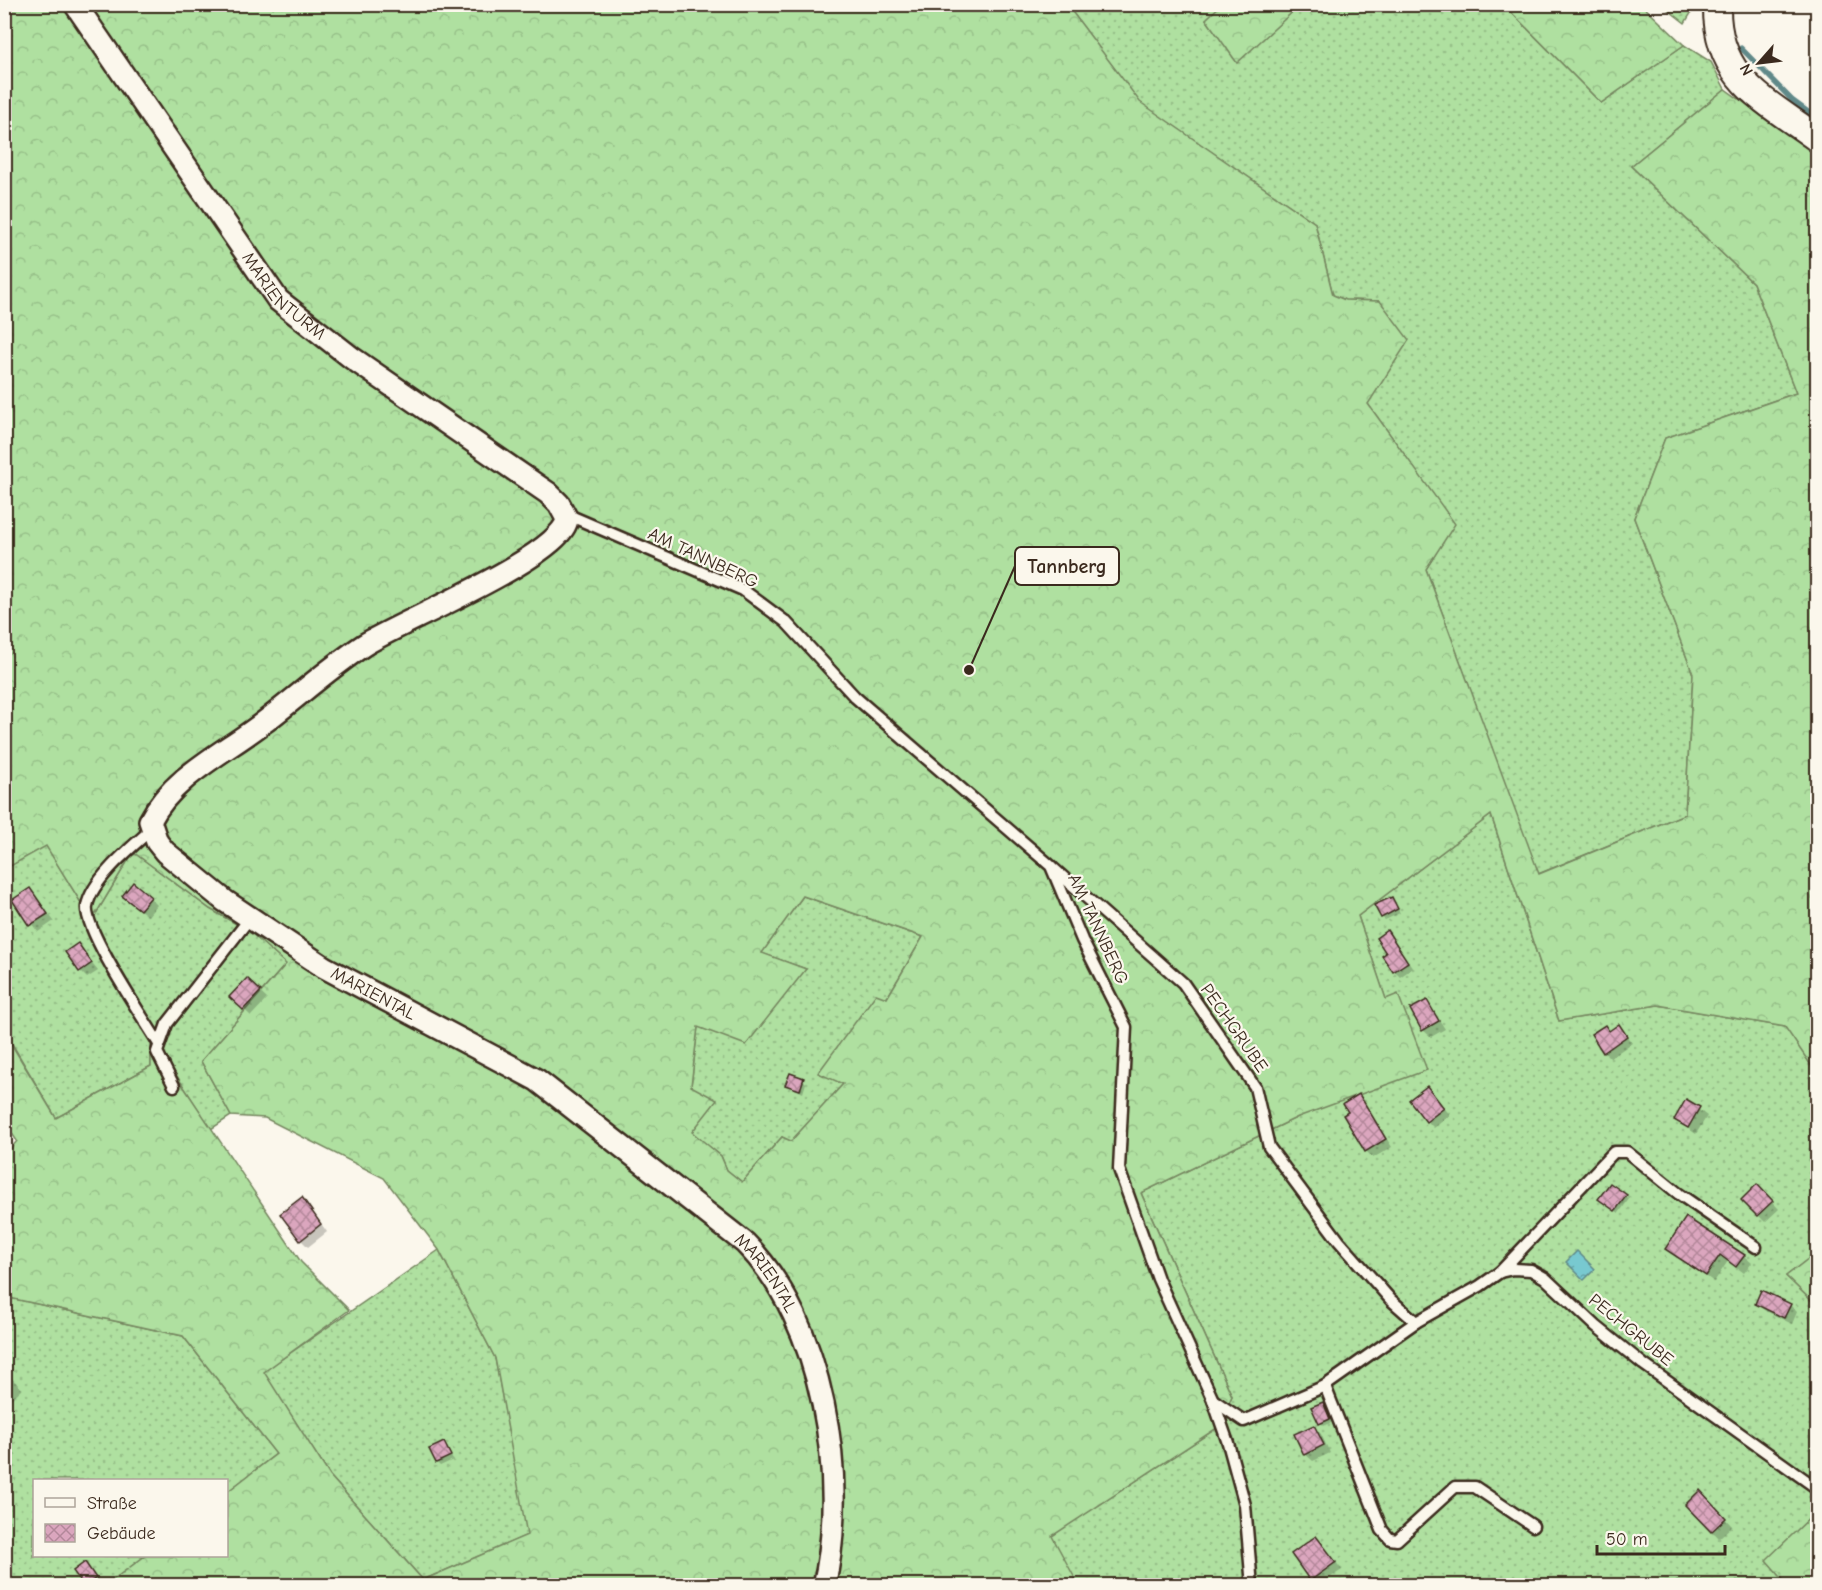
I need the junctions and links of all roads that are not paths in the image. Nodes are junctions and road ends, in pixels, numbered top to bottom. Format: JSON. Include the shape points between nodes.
{"nodes":[{"id":1,"x":75,"y":4,"type":"edge"},
{"id":2,"x":1717,"y":4,"type":"edge"},
{"id":3,"x":1818,"y":139,"type":"edge"},
{"id":4,"x":566,"y":514,"type":"junction"},
{"id":5,"x":152,"y":829,"type":"junction"},
{"id":6,"x":1051,"y":866,"type":"junction"},
{"id":7,"x":250,"y":918,"type":"junction"},
{"id":8,"x":159,"y":1044,"type":"junction"},
{"id":9,"x":174,"y":1086,"type":"dead end"},
{"id":10,"x":1756,"y":1247,"type":"dead end"},
{"id":11,"x":1500,"y":1272,"type":"junction"},
{"id":12,"x":1416,"y":1322,"type":"junction"},
{"id":13,"x":1324,"y":1386,"type":"junction"},
{"id":14,"x":1213,"y":1400,"type":"junction"},
{"id":15,"x":1818,"y":1489,"type":"edge"},
{"id":16,"x":1533,"y":1526,"type":"dead end"},
{"id":17,"x":824,"y":1586,"type":"edge"},
{"id":18,"x":1252,"y":1586,"type":"edge"}],
"edges":[{"from":1,"to":4,"type":"street","name":"MARIENTURM","via":[[278,300],[352,358],[541,488]]},
{"from":2,"to":3,"type":"street","via":[[1724,56],[1743,84]]},
{"from":4,"to":5,"type":"street","via":[[566,526],[560,534],[524,563],[364,645],[182,781],[158,806],[150,821]]},
{"from":4,"to":6,"type":"lane","name":"AM TANNBERG","via":[[743,590],[786,622],[855,697]]},
{"from":5,"to":7,"type":"street","name":"MARIENTAL","via":[[157,842],[177,863]]},
{"from":5,"to":8,"type":"lane","via":[[120,857],[87,906],[99,944]]},
{"from":6,"to":12,"type":"lane","name":"PECHGRUBE","via":[[1183,983],[1255,1087],[1269,1148],[1339,1241]]},
{"from":6,"to":14,"type":"lane","name":"AM TANNBERG","via":[[1082,940],[1126,1027],[1119,1169],[1158,1279]]},
{"from":7,"to":8,"type":"lane","via":[[166,1024]]},
{"from":7,"to":17,"type":"street","name":"MARIENTAL","via":[[324,967],[537,1080],[745,1243],[765,1263],[780,1286],[808,1351],[826,1420],[835,1509]]},
{"from":8,"to":9,"type":"lane","via":[[157,1052]]},
{"from":10,"to":11,"type":"lane","via":[[1627,1152],[1614,1152]]},
{"from":11,"to":12,"type":"lane","name":"PECHGRUBE"},
{"from":11,"to":15,"type":"lane","name":"PECHGRUBE","via":[[1531,1270],[1545,1278],[1643,1364]]},
{"from":12,"to":13,"type":"lane","name":"PECHGRUBE"},
{"from":13,"to":14,"type":"lane","name":"PECHGRUBE","via":[[1244,1421]]},
{"from":13,"to":16,"type":"lane","via":[[1389,1539],[1406,1534],[1455,1488],[1475,1487]]},
{"from":14,"to":18,"type":"lane","name":"AM TANNBERG","via":[[1245,1505]]}]}
